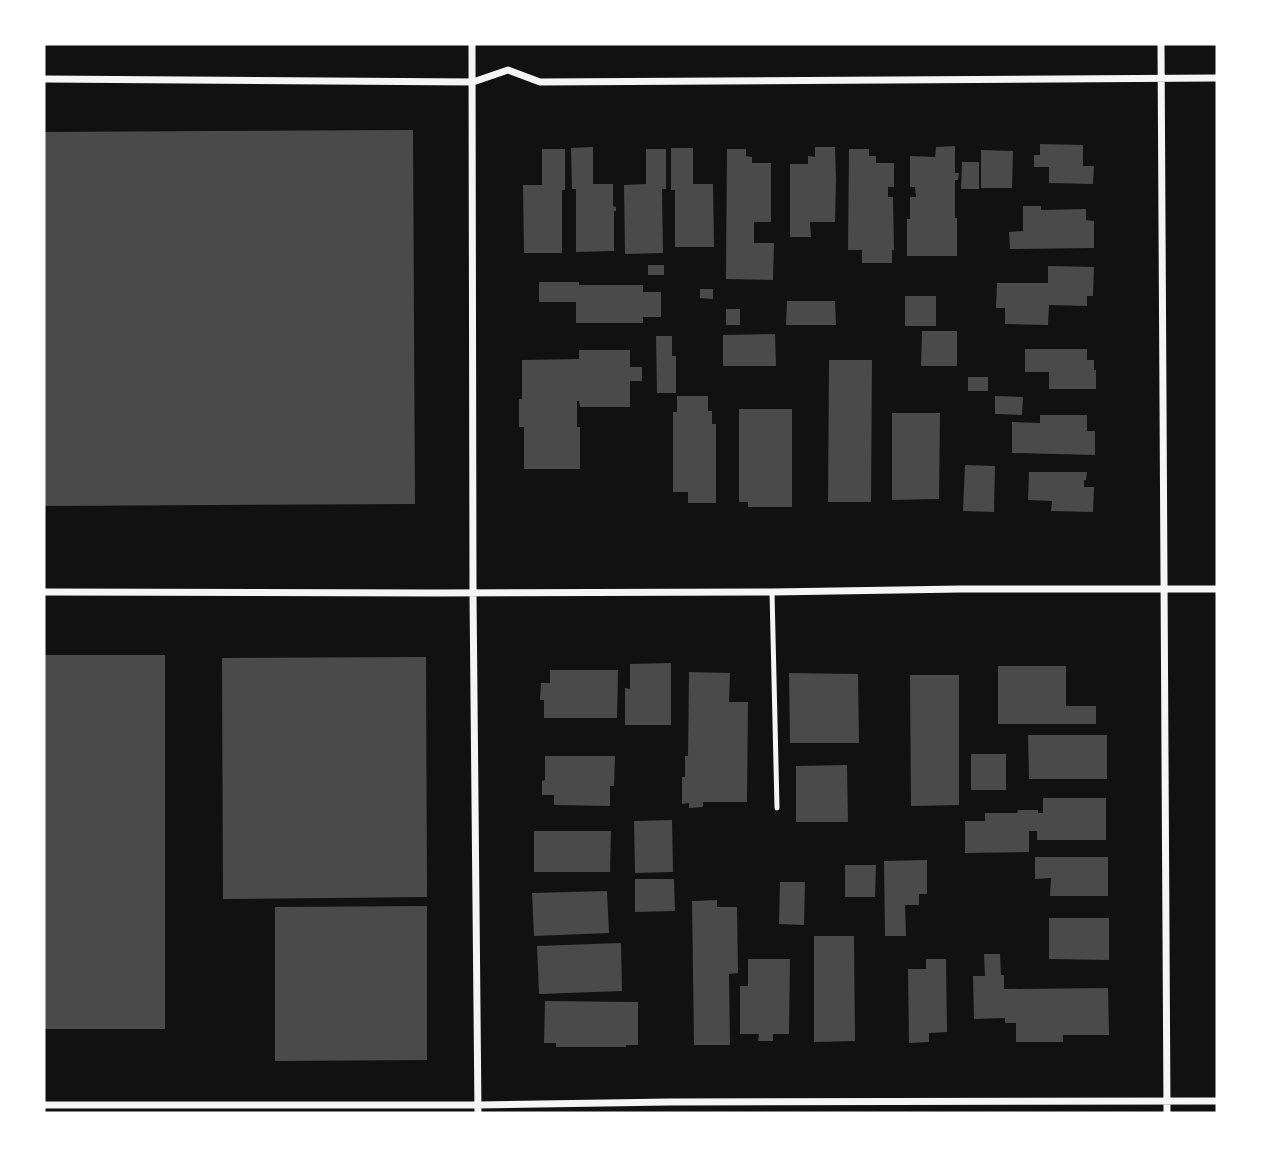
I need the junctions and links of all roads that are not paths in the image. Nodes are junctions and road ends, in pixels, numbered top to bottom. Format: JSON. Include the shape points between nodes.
{"nodes":[{"id":1,"x":472,"y":44,"type":"edge"},
{"id":2,"x":1161,"y":44,"type":"edge"},
{"id":3,"x":1161,"y":78,"type":"junction"},
{"id":4,"x":1217,"y":78,"type":"edge"},
{"id":5,"x":44,"y":79,"type":"edge"},
{"id":6,"x":473,"y":82,"type":"junction"},
{"id":7,"x":1164,"y":589,"type":"junction"},
{"id":8,"x":1217,"y":589,"type":"edge"},
{"id":9,"x":44,"y":592,"type":"edge"},
{"id":10,"x":772,"y":592,"type":"junction"},
{"id":11,"x":473,"y":593,"type":"junction"},
{"id":12,"x":777,"y":808,"type":"dead end"},
{"id":13,"x":1217,"y":1101,"type":"edge"},
{"id":14,"x":1167,"y":1102,"type":"junction"},
{"id":15,"x":44,"y":1105,"type":"edge"},
{"id":16,"x":156,"y":1109,"type":"edge"},
{"id":17,"x":478,"y":1109,"type":"edge"},
{"id":18,"x":1167,"y":1113,"type":"edge"}],
"edges":[{"from":1,"to":6,"type":"street"},
{"from":2,"to":3,"type":"street"},
{"from":3,"to":4,"type":"street"},
{"from":3,"to":6,"type":"street","via":[[540,82],[508,70]]},
{"from":3,"to":7,"type":"street"},
{"from":5,"to":6,"type":"street"},
{"from":6,"to":11,"type":"street"},
{"from":7,"to":8,"type":"street"},
{"from":7,"to":10,"type":"street"},
{"from":7,"to":14,"type":"street"},
{"from":9,"to":11,"type":"street"},
{"from":10,"to":11,"type":"street"},
{"from":10,"to":12,"type":"lane"},
{"from":11,"to":17,"type":"street"},
{"from":13,"to":14,"type":"street"},
{"from":14,"to":17,"type":"street","via":[[669,1102]]},
{"from":14,"to":18,"type":"street"},
{"from":15,"to":16,"type":"street"},
{"from":16,"to":17,"type":"street"}]}
